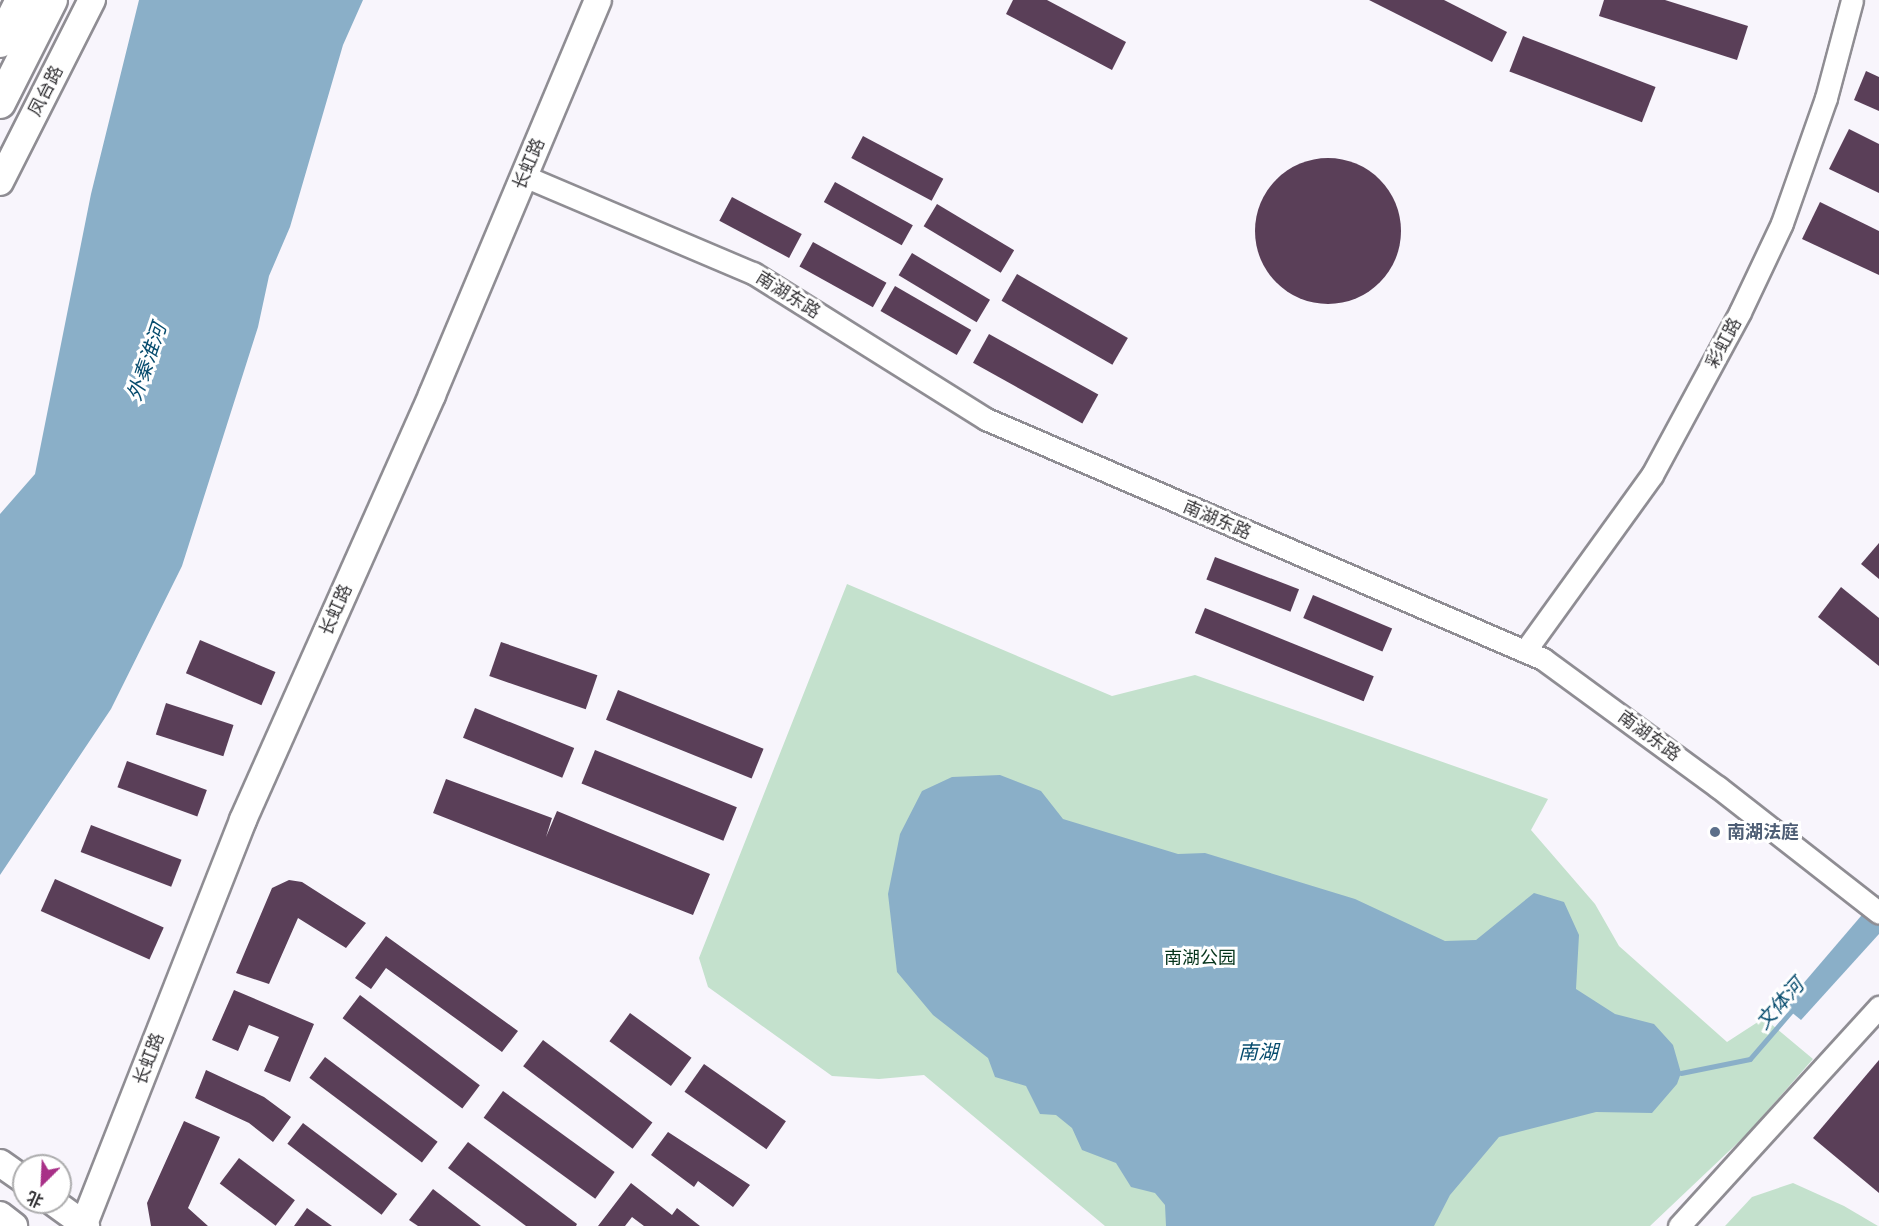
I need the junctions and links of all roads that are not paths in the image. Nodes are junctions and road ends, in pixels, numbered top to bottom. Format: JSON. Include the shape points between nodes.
{"nodes":[{"id":1,"x":21,"y":0,"type":"edge"},
{"id":2,"x":52,"y":0,"type":"edge"},
{"id":3,"x":92,"y":0,"type":"edge"},
{"id":4,"x":598,"y":0,"type":"edge"},
{"id":5,"x":1852,"y":0,"type":"edge"},
{"id":6,"x":0,"y":42,"type":"edge"},
{"id":7,"x":0,"y":103,"type":"edge"},
{"id":8,"x":524,"y":176,"type":"junction"},
{"id":9,"x":0,"y":182,"type":"edge"},
{"id":10,"x":1525,"y":651,"type":"junction"},
{"id":11,"x":1879,"y":913,"type":"edge"},
{"id":12,"x":1879,"y":1007,"type":"edge"},
{"id":13,"x":69,"y":1214,"type":"edge"},
{"id":14,"x":0,"y":1215,"type":"edge"},
{"id":15,"x":84,"y":1225,"type":"edge"},
{"id":16,"x":14,"y":1226,"type":"edge"},
{"id":17,"x":1679,"y":1226,"type":"edge"}],
"edges":[{"from":1,"to":6,"type":"highway"},
{"from":2,"to":7,"type":"highway"},
{"from":3,"to":9,"type":"main road","name":"凤台路"},
{"from":4,"to":8,"type":"main road","name":"长虹路"},
{"from":5,"to":10,"type":"street","name":"彩虹路","via":[[1826,98],[1782,223],[1740,312],[1652,475]]},
{"from":8,"to":10,"type":"street","name":"南湖东路","via":[[753,273],[986,419]]},
{"from":8,"to":15,"type":"main road","name":"长虹路","via":[[243,820]]},
{"from":10,"to":11,"type":"street","name":"南湖东路","via":[[1543,659]]},
{"from":12,"to":17,"type":"street"},
{"from":13,"to":15,"type":"main road"},
{"from":14,"to":16,"type":"main road"}]}
